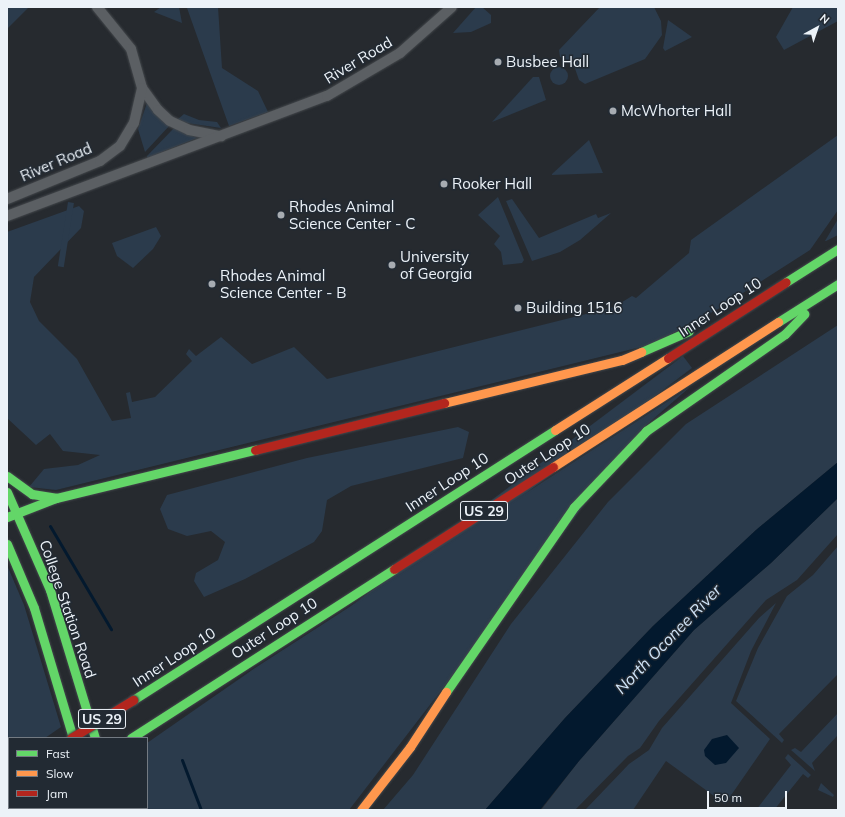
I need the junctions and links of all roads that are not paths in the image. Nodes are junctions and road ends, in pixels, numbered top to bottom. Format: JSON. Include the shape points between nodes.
{"nodes":[{"id":1,"x":96,"y":7,"type":"edge"},
{"id":2,"x":452,"y":7,"type":"edge"},
{"id":3,"x":142,"y":88,"type":"junction"},
{"id":4,"x":223,"y":136,"type":"junction"},
{"id":5,"x":7,"y":199,"type":"edge"},
{"id":6,"x":7,"y":216,"type":"edge"},
{"id":7,"x":838,"y":249,"type":"edge"},
{"id":8,"x":838,"y":284,"type":"edge"},
{"id":9,"x":819,"y":296,"type":"junction"},
{"id":10,"x":747,"y":306,"type":"junction"},
{"id":11,"x":7,"y":476,"type":"edge"},
{"id":12,"x":7,"y":492,"type":"edge"},
{"id":13,"x":56,"y":498,"type":"junction"},
{"id":14,"x":18,"y":514,"type":"junction"},
{"id":15,"x":7,"y":517,"type":"edge"},
{"id":16,"x":7,"y":544,"type":"edge"},
{"id":17,"x":72,"y":737,"type":"edge"},
{"id":18,"x":74,"y":737,"type":"edge"},
{"id":19,"x":95,"y":737,"type":"edge"},
{"id":20,"x":133,"y":737,"type":"edge"},
{"id":21,"x":360,"y":810,"type":"edge"}],
"edges":[{"from":1,"to":3,"type":"street","via":[[131,50]]},
{"from":2,"to":4,"type":"street","name":"River Road","via":[[419,40],[348,86]]},
{"from":3,"to":4,"type":"street","name":"River Road","via":[[170,121],[202,134]]},
{"from":3,"to":5,"type":"street","name":"River Road","via":[[134,123],[120,146],[100,162]]},
{"from":4,"to":6,"type":"street","name":"River Road"},
{"from":7,"to":10,"type":"main road","name":"Inner Loop 10","number":"US 29"},
{"from":8,"to":9,"type":"main road","name":"Outer Loop 10","number":"US 29"},
{"from":9,"to":20,"type":"main road","name":"Outer Loop 10","number":"US 29"},
{"from":9,"to":21,"type":"main road","via":[[785,334],[646,431],[574,507],[482,636],[410,747]]},
{"from":10,"to":13,"type":"main road","via":[[716,315],[650,350],[622,360]]},
{"from":10,"to":18,"type":"main road","name":"Inner Loop 10","number":"US 29","bridge":true},
{"from":11,"to":13,"type":"main road","via":[[32,494]]},
{"from":12,"to":14,"type":"main road","name":"College Station Road"},
{"from":13,"to":14,"type":"main road"},
{"from":14,"to":15,"type":"main road"},
{"from":14,"to":19,"type":"main road","name":"College Station Road","via":[[67,638]]},
{"from":16,"to":17,"type":"main road","via":[[34,608]]}]}
